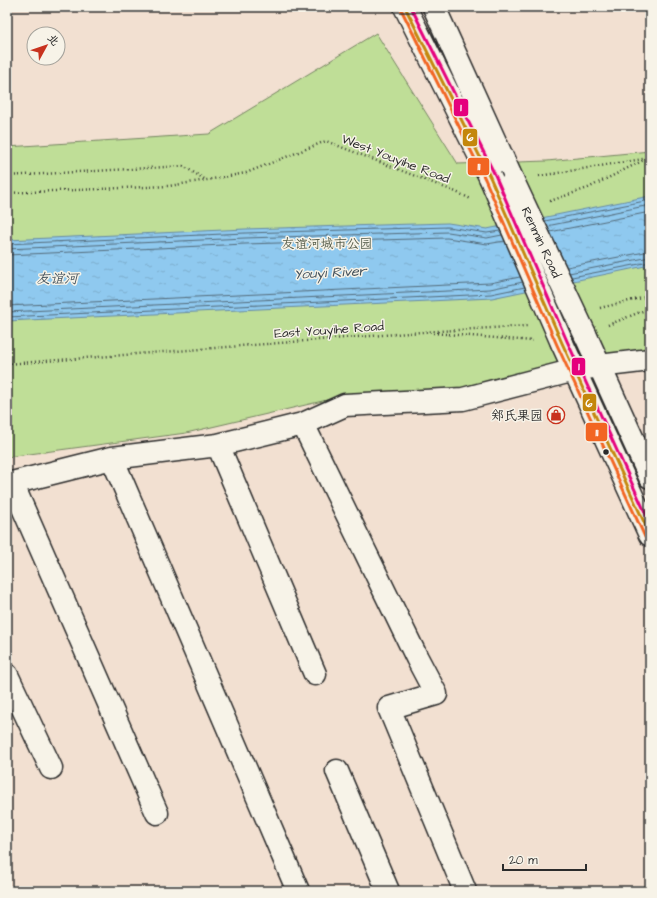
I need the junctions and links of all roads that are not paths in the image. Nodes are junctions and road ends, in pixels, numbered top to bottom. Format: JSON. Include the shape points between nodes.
{"nodes":[{"id":1,"x":405,"y":7,"type":"edge"},
{"id":2,"x":434,"y":7,"type":"edge"},
{"id":3,"x":650,"y":360,"type":"edge"},
{"id":4,"x":599,"y":366,"type":"junction"},
{"id":5,"x":575,"y":370,"type":"junction"},
{"id":6,"x":303,"y":424,"type":"junction"},
{"id":7,"x":218,"y":445,"type":"junction"},
{"id":8,"x":112,"y":458,"type":"junction"},
{"id":9,"x":650,"y":476,"type":"edge"},
{"id":10,"x":10,"y":482,"type":"edge"},
{"id":11,"x":650,"y":536,"type":"edge"},
{"id":12,"x":315,"y":674,"type":"dead end"},
{"id":13,"x":7,"y":675,"type":"edge"},
{"id":14,"x":51,"y":768,"type":"dead end"},
{"id":15,"x":337,"y":771,"type":"dead end"},
{"id":16,"x":157,"y":813,"type":"dead end"},
{"id":17,"x":298,"y":891,"type":"edge"},
{"id":18,"x":388,"y":891,"type":"edge"},
{"id":19,"x":465,"y":891,"type":"edge"}],
"edges":[{"from":1,"to":5,"type":"street","name":"Renmin Road","bridge":true,"via":[[490,178]]},
{"from":2,"to":4,"type":"street","name":"Renmin Road","bridge":true},
{"from":3,"to":4,"type":"street"},
{"from":4,"to":5,"type":"street"},
{"from":4,"to":9,"type":"street","name":"Renmin Road"},
{"from":5,"to":6,"type":"street","via":[[463,399],[345,405]]},
{"from":5,"to":11,"type":"street","name":"Renmin Road"},
{"from":6,"to":7,"type":"street"},
{"from":6,"to":19,"type":"street","via":[[436,694],[389,708]]},
{"from":7,"to":8,"type":"street"},
{"from":7,"to":12,"type":"street"},
{"from":8,"to":10,"type":"street"},
{"from":8,"to":17,"type":"street"},
{"from":10,"to":16,"type":"street"},
{"from":13,"to":14,"type":"street"},
{"from":15,"to":18,"type":"street"}]}
